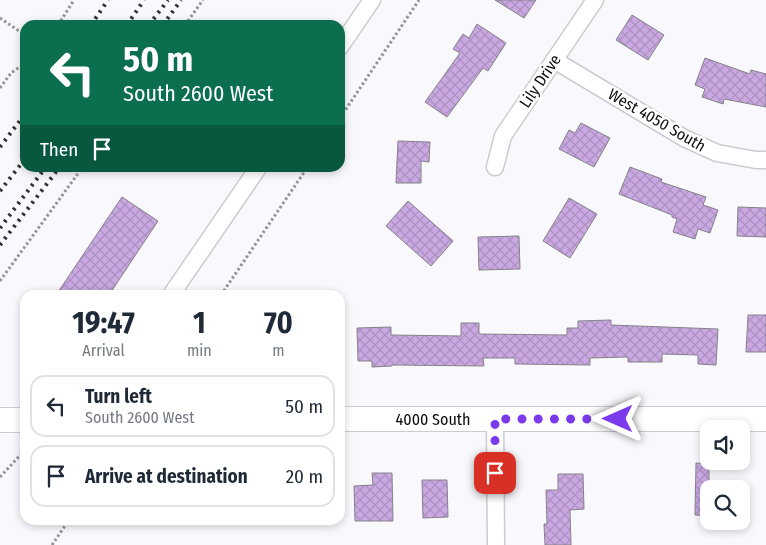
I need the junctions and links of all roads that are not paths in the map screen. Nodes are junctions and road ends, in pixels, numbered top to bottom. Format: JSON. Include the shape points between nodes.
{"nodes":[{"id":1,"x":372,"y":0,"type":"edge"},
{"id":2,"x":595,"y":0,"type":"edge"},
{"id":3,"x":345,"y":40,"type":"edge"},
{"id":4,"x":554,"y":60,"type":"junction"},
{"id":5,"x":766,"y":160,"type":"edge"},
{"id":6,"x":494,"y":167,"type":"dead end"},
{"id":7,"x":255,"y":172,"type":"edge"},
{"id":8,"x":174,"y":290,"type":"edge"},
{"id":9,"x":345,"y":419,"type":"edge"},
{"id":10,"x":495,"y":419,"type":"junction"},
{"id":11,"x":766,"y":419,"type":"edge"},
{"id":12,"x":0,"y":420,"type":"edge"},
{"id":13,"x":20,"y":420,"type":"edge"},
{"id":14,"x":496,"y":545,"type":"edge"}],
"edges":[{"from":1,"to":3,"type":"street"},
{"from":2,"to":4,"type":"street","name":"Lily Drive"},
{"from":4,"to":5,"type":"street","name":"West 4050 South","via":[[684,138],[717,153]]},
{"from":4,"to":6,"type":"street","name":"Lily Drive","via":[[504,136]]},
{"from":7,"to":8,"type":"street"},
{"from":9,"to":10,"type":"street","name":"4000 South"},
{"from":10,"to":11,"type":"street","name":"4000 South"},
{"from":10,"to":14,"type":"street"},
{"from":12,"to":13,"type":"street"}]}
